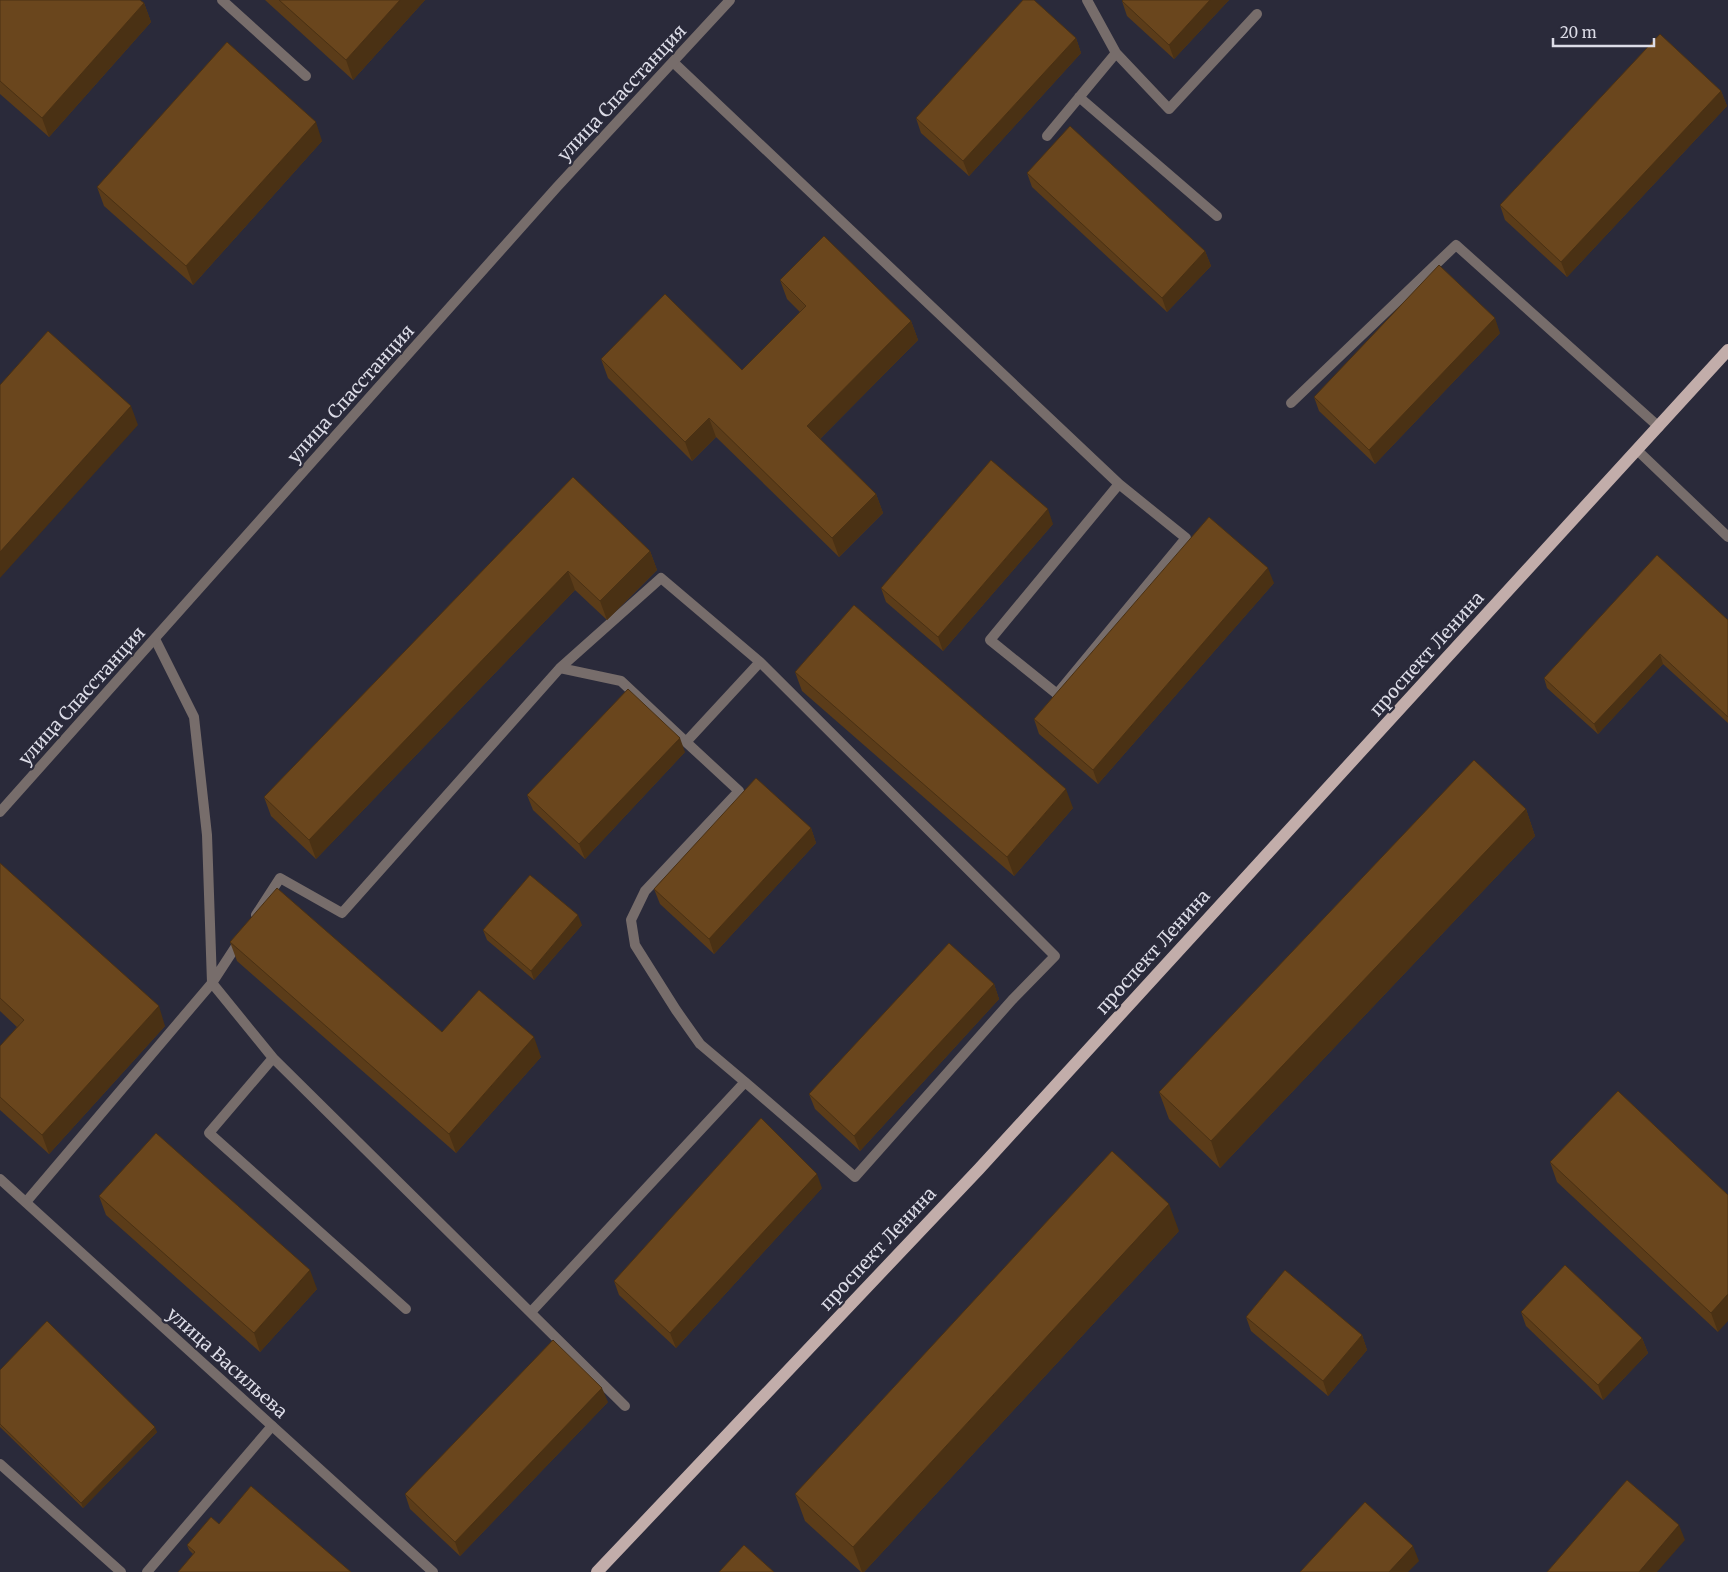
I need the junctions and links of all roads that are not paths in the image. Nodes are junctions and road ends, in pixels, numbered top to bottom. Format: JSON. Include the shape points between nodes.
{"nodes":[{"id":1,"x":222,"y":0,"type":"edge"},
{"id":2,"x":730,"y":0,"type":"edge"},
{"id":3,"x":1087,"y":0,"type":"edge"},
{"id":4,"x":1257,"y":14,"type":"dead end"},
{"id":5,"x":1116,"y":53,"type":"junction"},
{"id":6,"x":673,"y":62,"type":"junction"},
{"id":7,"x":306,"y":76,"type":"dead end"},
{"id":8,"x":1079,"y":97,"type":"junction"},
{"id":9,"x":1047,"y":136,"type":"dead end"},
{"id":10,"x":1217,"y":216,"type":"dead end"},
{"id":11,"x":1728,"y":350,"type":"edge"},
{"id":12,"x":1291,"y":403,"type":"dead end"},
{"id":13,"x":1659,"y":427,"type":"junction"},
{"id":14,"x":1637,"y":450,"type":"junction"},
{"id":15,"x":1119,"y":484,"type":"junction"},
{"id":16,"x":1728,"y":537,"type":"edge"},
{"id":17,"x":155,"y":639,"type":"junction"},
{"id":18,"x":760,"y":662,"type":"junction"},
{"id":19,"x":560,"y":668,"type":"junction"},
{"id":20,"x":686,"y":742,"type":"junction"},
{"id":21,"x":0,"y":812,"type":"edge"},
{"id":22,"x":212,"y":983,"type":"junction"},
{"id":23,"x":273,"y":1058,"type":"junction"},
{"id":24,"x":745,"y":1082,"type":"junction"},
{"id":25,"x":0,"y":1179,"type":"edge"},
{"id":26,"x":26,"y":1202,"type":"junction"},
{"id":27,"x":406,"y":1310,"type":"dead end"},
{"id":28,"x":531,"y":1312,"type":"junction"},
{"id":29,"x":625,"y":1406,"type":"dead end"},
{"id":30,"x":272,"y":1426,"type":"junction"},
{"id":31,"x":0,"y":1464,"type":"edge"},
{"id":32,"x":122,"y":1572,"type":"edge"},
{"id":33,"x":147,"y":1572,"type":"edge"},
{"id":34,"x":433,"y":1572,"type":"edge"},
{"id":35,"x":597,"y":1572,"type":"edge"}],
"edges":[{"from":1,"to":7,"type":"street"},
{"from":2,"to":6,"type":"street","name":"улица Спасстанция"},
{"from":3,"to":5,"type":"street"},
{"from":4,"to":5,"type":"street","via":[[1169,110]]},
{"from":5,"to":8,"type":"street"},
{"from":6,"to":15,"type":"street"},
{"from":6,"to":17,"type":"street","name":"улица Спасстанция"},
{"from":8,"to":9,"type":"street"},
{"from":8,"to":10,"type":"street"},
{"from":11,"to":13,"type":"main road","name":"проспект Ленина"},
{"from":12,"to":13,"type":"street","via":[[1456,245]]},
{"from":13,"to":14,"type":"main road","name":"проспект Ленина"},
{"from":14,"to":16,"type":"street"},
{"from":14,"to":35,"type":"main road","name":"проспект Ленина","via":[[985,1161]]},
{"from":15,"to":15,"type":"street","via":[[1186,538],[1057,694],[990,640]]},
{"from":17,"to":21,"type":"street","name":"улица Спасстанция"},
{"from":17,"to":22,"type":"street","via":[[194,717],[207,834]]},
{"from":18,"to":19,"type":"street","via":[[661,578]]},
{"from":18,"to":20,"type":"street"},
{"from":18,"to":24,"type":"street","via":[[1055,956],[855,1176]]},
{"from":19,"to":20,"type":"street","via":[[621,681]]},
{"from":19,"to":22,"type":"street","via":[[342,913],[280,878]]},
{"from":20,"to":24,"type":"street","via":[[739,791],[645,892],[631,920],[634,945],[700,1044]]},
{"from":22,"to":23,"type":"street"},
{"from":22,"to":26,"type":"street"},
{"from":23,"to":27,"type":"street","via":[[209,1133]]},
{"from":23,"to":28,"type":"street"},
{"from":24,"to":28,"type":"street"},
{"from":25,"to":26,"type":"street","name":"улица Васильева"},
{"from":26,"to":30,"type":"street","name":"улица Васильева"},
{"from":28,"to":29,"type":"street"},
{"from":30,"to":33,"type":"street"},
{"from":30,"to":34,"type":"street","name":"улица Васильева"},
{"from":31,"to":32,"type":"street"}]}
